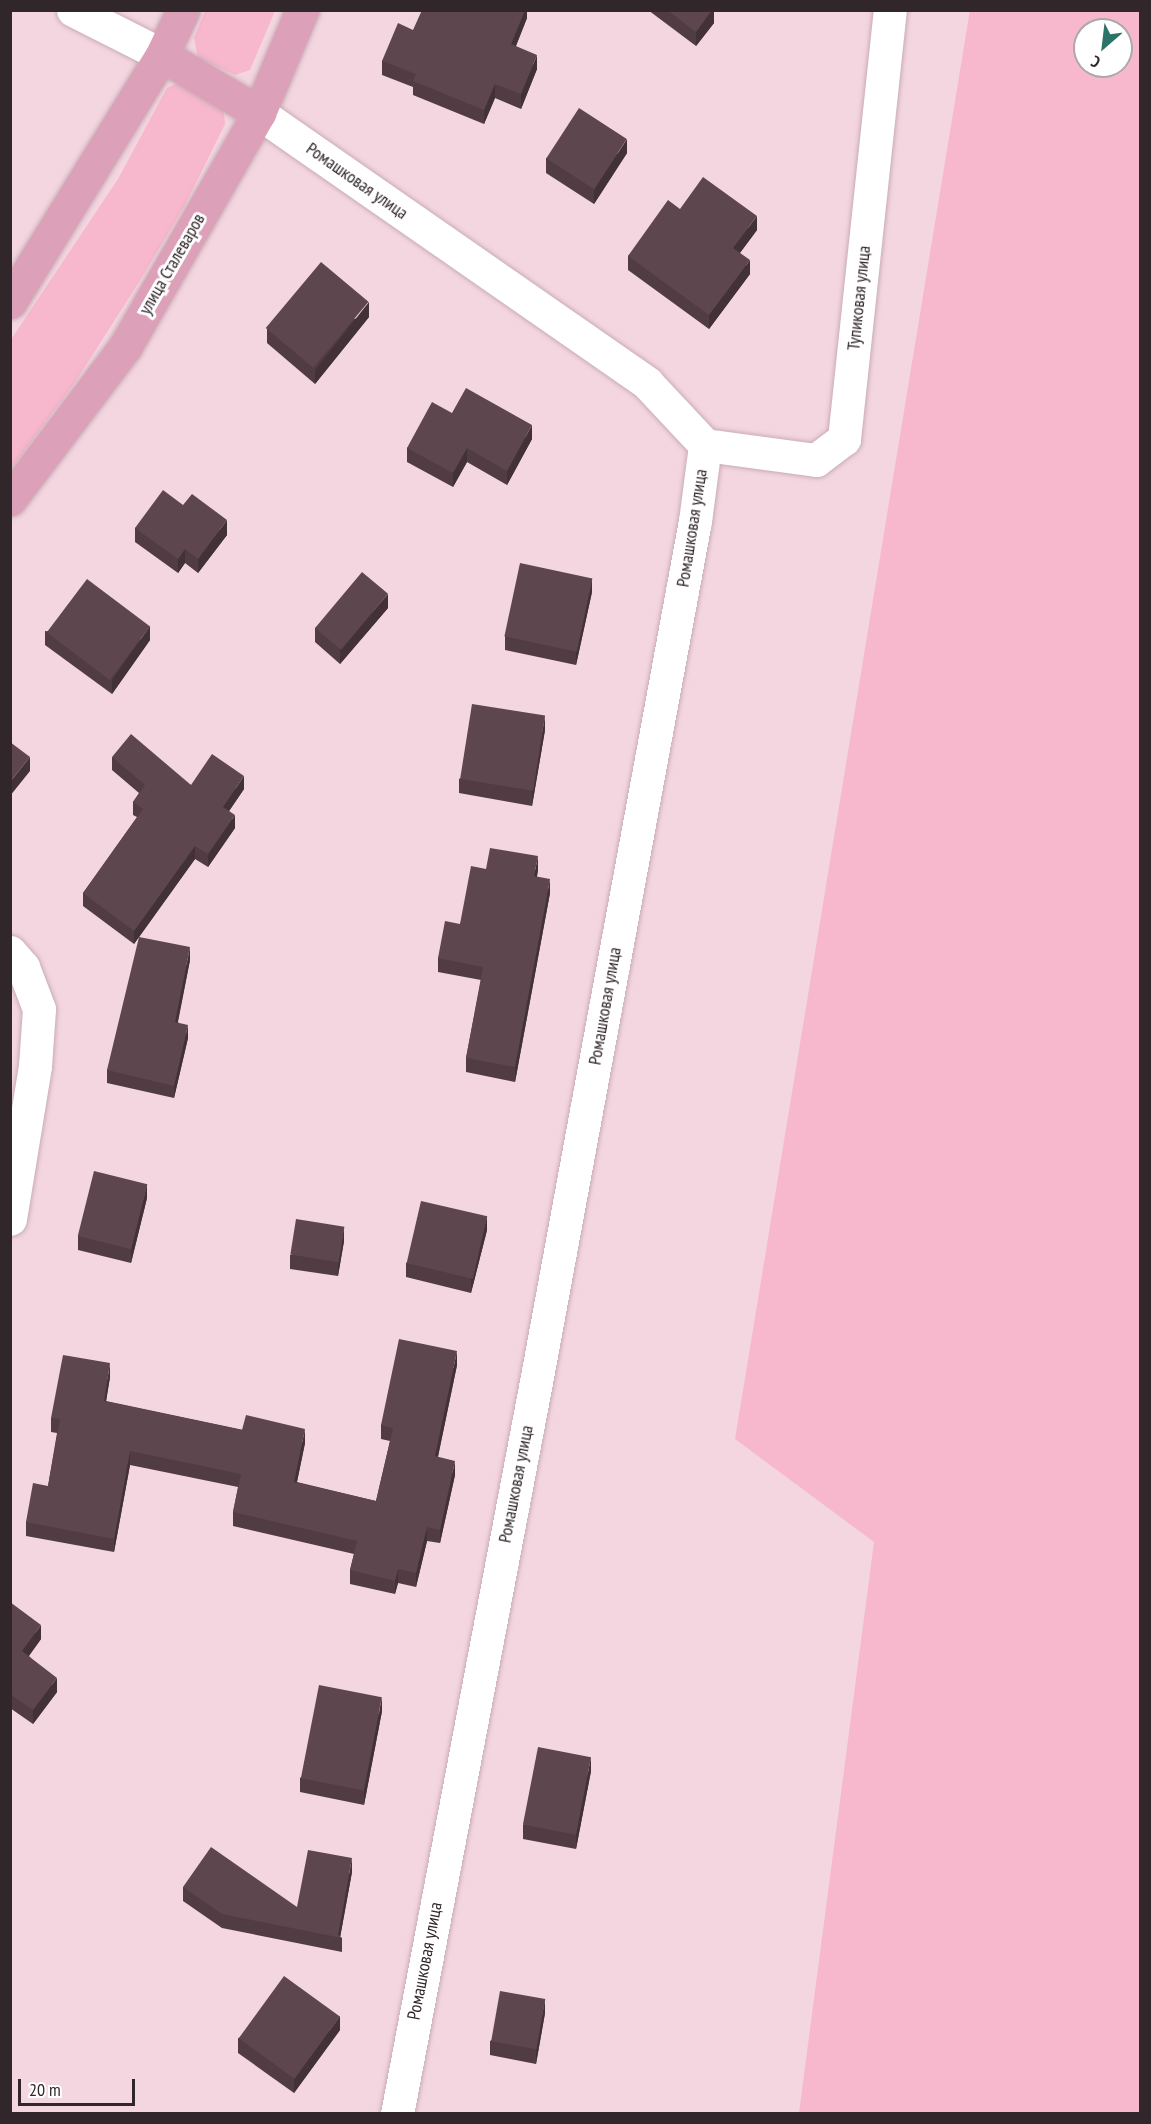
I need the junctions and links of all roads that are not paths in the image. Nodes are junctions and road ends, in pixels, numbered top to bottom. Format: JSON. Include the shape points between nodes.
{"nodes":[{"id":1,"x":73,"y":10,"type":"edge"},
{"id":2,"x":183,"y":10,"type":"edge"},
{"id":3,"x":302,"y":10,"type":"edge"},
{"id":4,"x":890,"y":10,"type":"edge"},
{"id":5,"x":162,"y":55,"type":"junction"},
{"id":6,"x":259,"y":113,"type":"junction"},
{"id":7,"x":10,"y":302,"type":"edge"},
{"id":8,"x":705,"y":445,"type":"junction"},
{"id":9,"x":10,"y":499,"type":"edge"},
{"id":10,"x":10,"y":952,"type":"edge"},
{"id":11,"x":10,"y":1219,"type":"edge"},
{"id":12,"x":397,"y":2114,"type":"edge"}],
"edges":[{"from":1,"to":5,"type":"street"},
{"from":2,"to":5,"type":"main road"},
{"from":3,"to":6,"type":"main road","name":"улица Сталеваров"},
{"from":4,"to":8,"type":"street","name":"Тупиковая улица","via":[[844,439],[816,460]]},
{"from":5,"to":6,"type":"main road"},
{"from":5,"to":7,"type":"main road"},
{"from":6,"to":8,"type":"street","name":"Ромашковая улица","via":[[647,383]]},
{"from":6,"to":9,"type":"main road","name":"улица Сталеваров","via":[[125,347]]},
{"from":8,"to":12,"type":"street","name":"Ромашковая улица","via":[[695,521]]},
{"from":10,"to":11,"type":"street","via":[[23,967],[39,1009],[35,1066]]}]}
